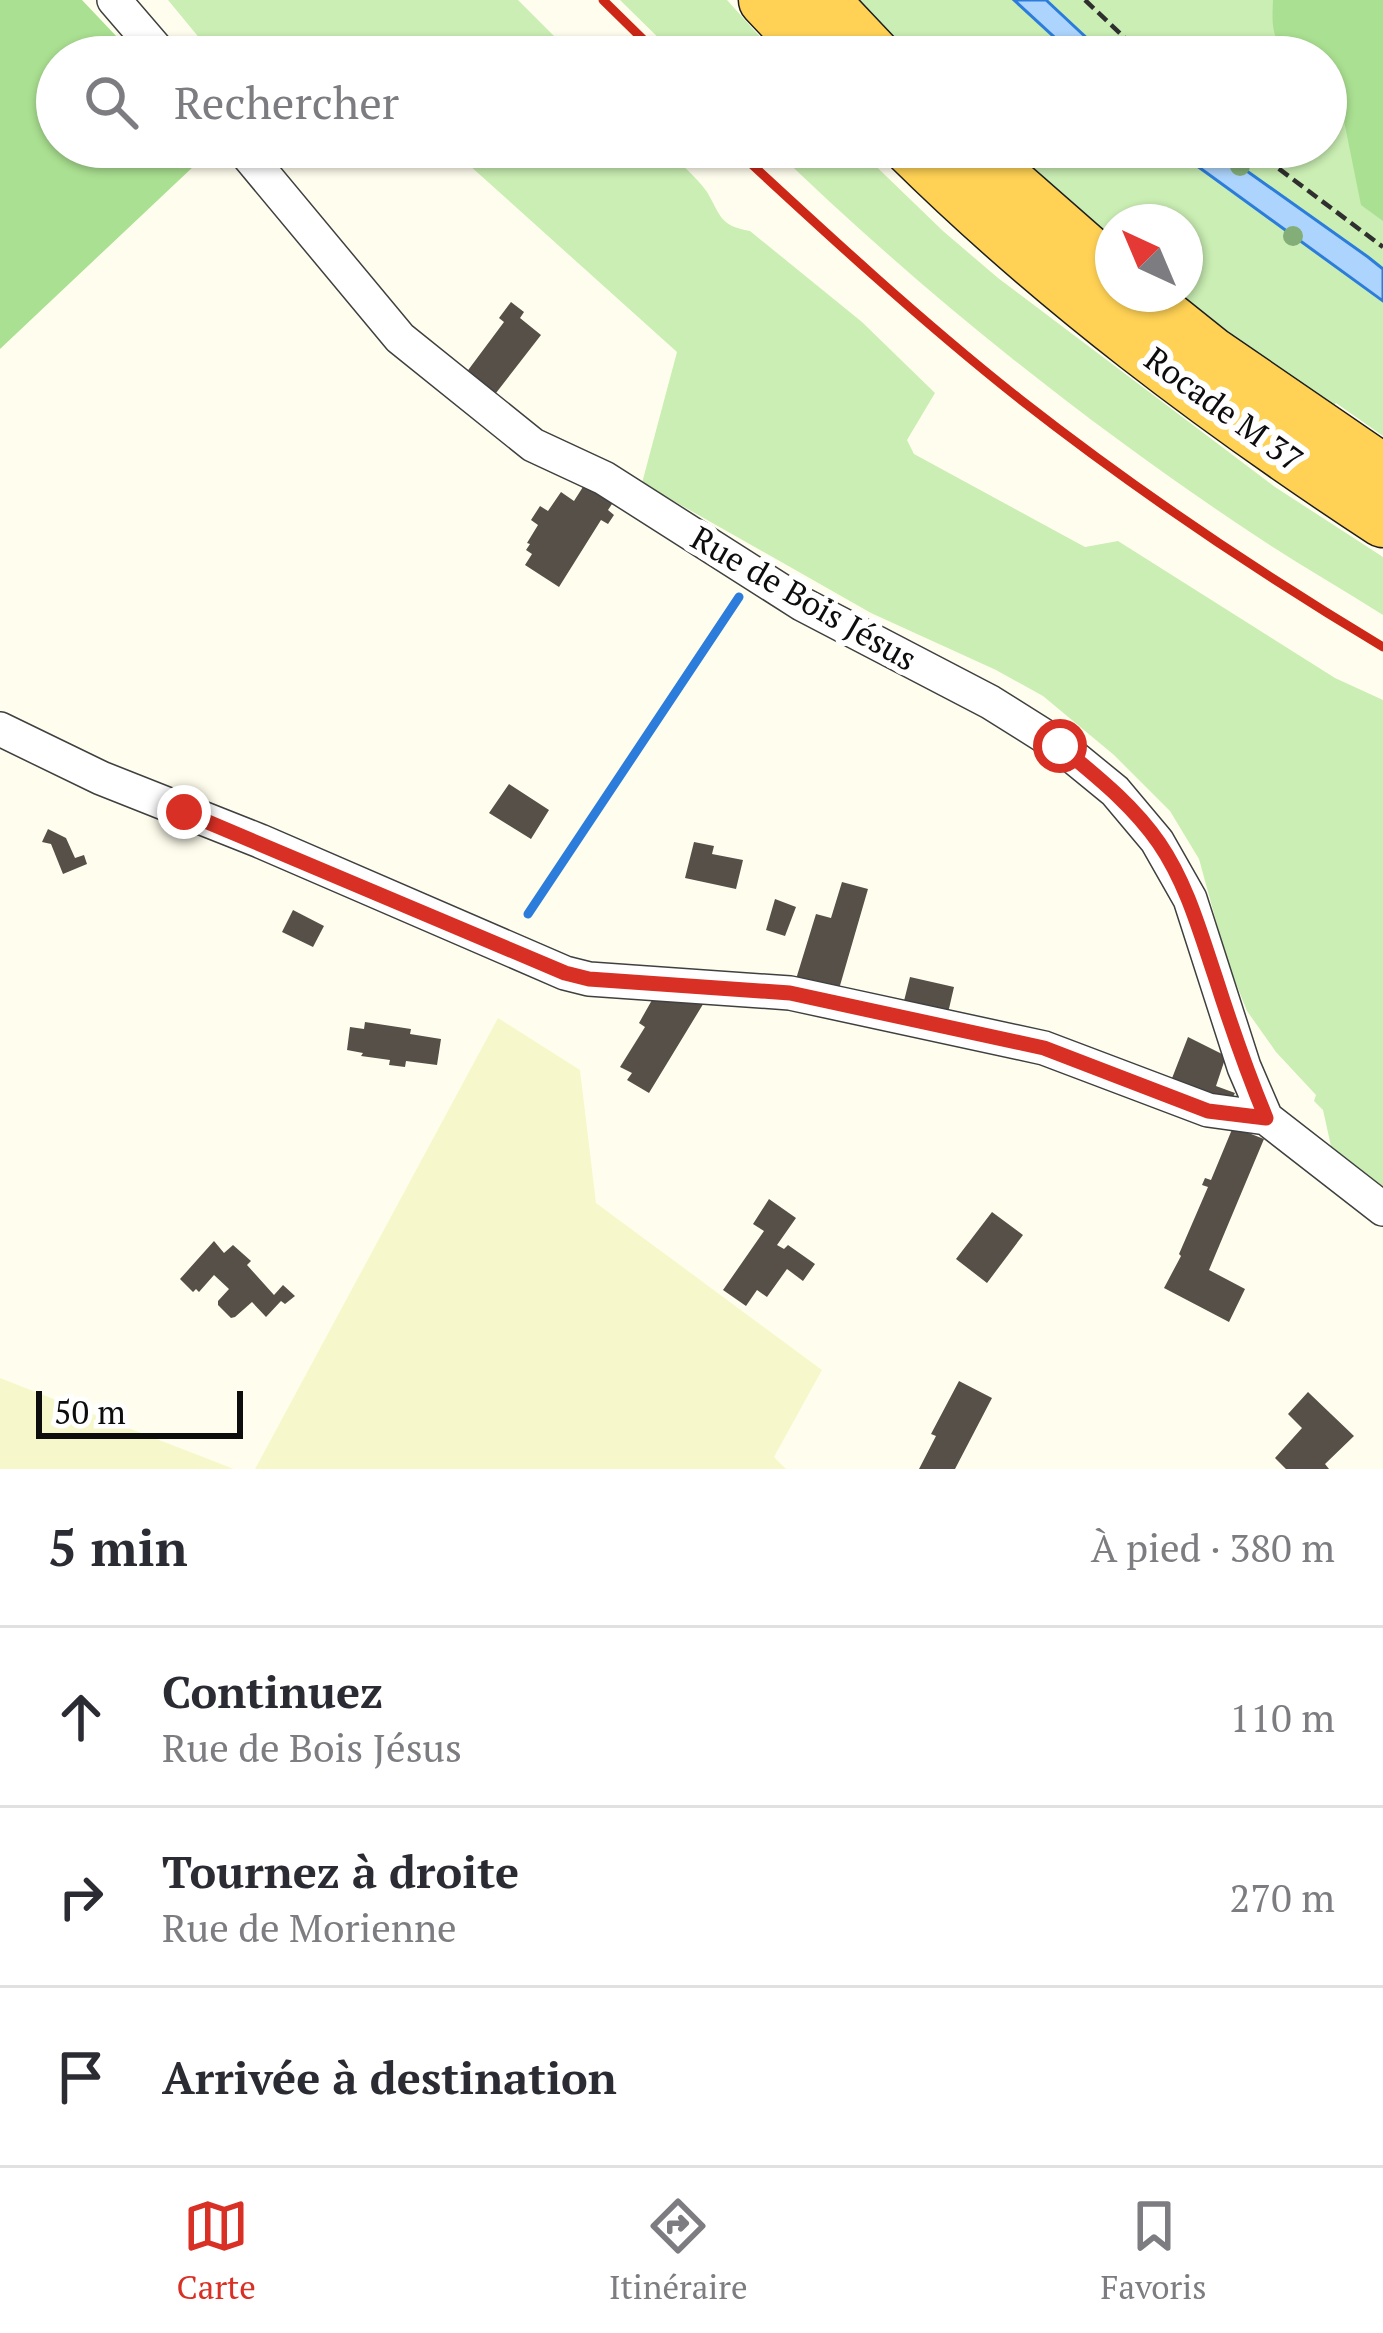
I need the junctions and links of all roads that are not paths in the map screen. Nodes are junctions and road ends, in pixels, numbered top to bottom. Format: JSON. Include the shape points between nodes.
{"nodes":[{"id":1,"x":114,"y":0,"type":"edge"},
{"id":2,"x":766,"y":0,"type":"edge"},
{"id":3,"x":820,"y":0,"type":"edge"},
{"id":4,"x":145,"y":36,"type":"edge"},
{"id":5,"x":800,"y":36,"type":"edge"},
{"id":6,"x":855,"y":36,"type":"edge"},
{"id":7,"x":258,"y":168,"type":"edge"},
{"id":8,"x":931,"y":168,"type":"edge"},
{"id":9,"x":990,"y":168,"type":"edge"},
{"id":10,"x":1095,"y":261,"type":"edge"},
{"id":11,"x":1158,"y":312,"type":"edge"},
{"id":12,"x":1383,"y":472,"type":"edge"},
{"id":13,"x":1383,"y":520,"type":"edge"},
{"id":14,"x":0,"y":729,"type":"edge"},
{"id":15,"x":1266,"y":1118,"type":"junction"},
{"id":16,"x":1383,"y":1209,"type":"edge"}],
"edges":[{"from":1,"to":4,"type":"street"},
{"from":2,"to":5,"type":"highway"},
{"from":3,"to":6,"type":"highway"},
{"from":7,"to":15,"type":"street","name":"Rue de Bois Jésus","via":[[400,338],[533,445],[604,478],[802,604],[990,701],[1115,791],[1190,899]]},
{"from":8,"to":13,"type":"highway","name":"Rocade M 37","via":[[1170,372]]},
{"from":9,"to":10,"type":"highway"},
{"from":11,"to":12,"type":"highway","name":"Rocade M 37"},
{"from":14,"to":15,"type":"street","via":[[565,973],[790,993],[1044,1048],[1208,1111]]},
{"from":15,"to":16,"type":"street"}]}
